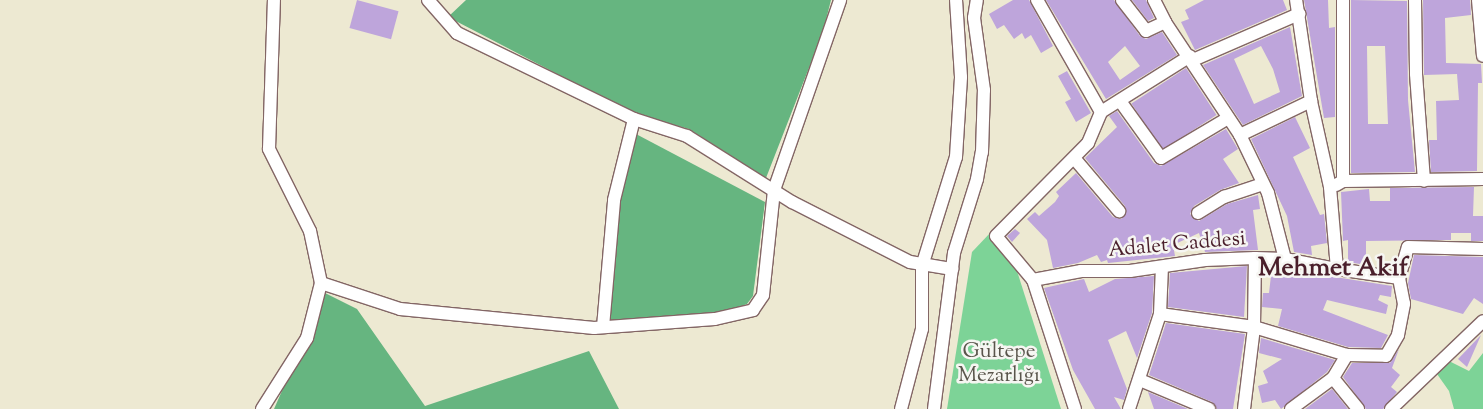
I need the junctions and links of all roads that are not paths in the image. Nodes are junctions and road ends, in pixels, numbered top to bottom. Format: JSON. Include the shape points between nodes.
{"nodes":[{"id":1,"x":274,"y":0,"type":"edge"},
{"id":2,"x":428,"y":0,"type":"edge"},
{"id":3,"x":840,"y":0,"type":"edge"},
{"id":4,"x":956,"y":0,"type":"edge"},
{"id":5,"x":977,"y":0,"type":"edge"},
{"id":6,"x":1037,"y":0,"type":"edge"},
{"id":7,"x":1122,"y":0,"type":"edge"},
{"id":8,"x":1154,"y":0,"type":"edge"},
{"id":9,"x":1296,"y":0,"type":"edge"},
{"id":10,"x":1343,"y":0,"type":"edge"},
{"id":11,"x":1415,"y":0,"type":"edge"},
{"id":12,"x":1478,"y":0,"type":"edge"},
{"id":13,"x":1299,"y":14,"type":"junction"},
{"id":14,"x":1165,"y":22,"type":"junction"},
{"id":15,"x":1483,"y":56,"type":"edge"},
{"id":16,"x":1191,"y":58,"type":"junction"},
{"id":17,"x":1120,"y":101,"type":"junction"},
{"id":18,"x":1311,"y":101,"type":"junction"},
{"id":19,"x":1101,"y":112,"type":"junction"},
{"id":20,"x":1228,"y":118,"type":"junction"},
{"id":21,"x":634,"y":119,"type":"junction"},
{"id":22,"x":1240,"y":135,"type":"junction"},
{"id":23,"x":1074,"y":158,"type":"junction"},
{"id":24,"x":1483,"y":179,"type":"edge"},
{"id":25,"x":1424,"y":181,"type":"junction"},
{"id":26,"x":1343,"y":182,"type":"junction"},
{"id":27,"x":1263,"y":184,"type":"junction"},
{"id":28,"x":1330,"y":187,"type":"junction"},
{"id":29,"x":774,"y":190,"type":"junction"},
{"id":30,"x":1120,"y":210,"type":"dead end"},
{"id":31,"x":1198,"y":213,"type":"dead end"},
{"id":32,"x":1483,"y":249,"type":"edge"},
{"id":33,"x":1255,"y":258,"type":"junction"},
{"id":34,"x":1285,"y":259,"type":"junction"},
{"id":35,"x":922,"y":266,"type":"junction"},
{"id":36,"x":1162,"y":267,"type":"junction"},
{"id":37,"x":952,"y":269,"type":"junction"},
{"id":38,"x":1337,"y":269,"type":"junction"},
{"id":39,"x":1400,"y":278,"type":"junction"},
{"id":40,"x":1033,"y":280,"type":"junction"},
{"id":41,"x":321,"y":283,"type":"junction"},
{"id":42,"x":1160,"y":314,"type":"junction"},
{"id":43,"x":1483,"y":321,"type":"edge"},
{"id":44,"x":602,"y":327,"type":"junction"},
{"id":45,"x":1254,"y":327,"type":"junction"},
{"id":46,"x":1347,"y":355,"type":"junction"},
{"id":47,"x":1333,"y":378,"type":"junction"},
{"id":48,"x":1140,"y":380,"type":"junction"},
{"id":49,"x":262,"y":409,"type":"edge"},
{"id":50,"x":901,"y":409,"type":"edge"},
{"id":51,"x":934,"y":409,"type":"edge"},
{"id":52,"x":1074,"y":409,"type":"edge"},
{"id":53,"x":1128,"y":409,"type":"edge"},
{"id":54,"x":1209,"y":409,"type":"edge"},
{"id":55,"x":1244,"y":409,"type":"edge"},
{"id":56,"x":1291,"y":409,"type":"edge"},
{"id":57,"x":1358,"y":409,"type":"edge"},
{"id":58,"x":1391,"y":409,"type":"edge"}],
"edges":[{"from":1,"to":41,"type":"street","via":[[269,149],[310,232]]},
{"from":2,"to":21,"type":"street","via":[[457,33]]},
{"from":3,"to":29,"type":"street"},
{"from":4,"to":35,"type":"street","via":[[961,78],[956,157]]},
{"from":5,"to":37,"type":"street","via":[[974,18],[984,90],[982,152]]},
{"from":6,"to":19,"type":"street"},
{"from":7,"to":14,"type":"street","via":[[1146,31]]},
{"from":8,"to":14,"type":"street"},
{"from":9,"to":13,"type":"street"},
{"from":10,"to":26,"type":"street"},
{"from":11,"to":25,"type":"street","via":[[1416,74]]},
{"from":12,"to":15,"type":"street"},
{"from":13,"to":16,"type":"street"},
{"from":13,"to":18,"type":"street"},
{"from":14,"to":16,"type":"street"},
{"from":16,"to":17,"type":"street"},
{"from":16,"to":20,"type":"street"},
{"from":17,"to":19,"type":"street"},
{"from":17,"to":20,"type":"street","via":[[1161,158]]},
{"from":18,"to":22,"type":"street"},
{"from":18,"to":28,"type":"street"},
{"from":19,"to":23,"type":"street","via":[[1088,142]]},
{"from":20,"to":22,"type":"street"},
{"from":21,"to":29,"type":"street","via":[[687,136]]},
{"from":21,"to":44,"type":"street","via":[[614,200]]},
{"from":22,"to":27,"type":"street"},
{"from":23,"to":30,"type":"street"},
{"from":23,"to":40,"type":"street","via":[[996,236]]},
{"from":24,"to":25,"type":"street"},
{"from":25,"to":26,"type":"street"},
{"from":26,"to":28,"type":"street"},
{"from":27,"to":31,"type":"street","via":[[1224,197]]},
{"from":27,"to":34,"type":"street"},
{"from":28,"to":38,"type":"street"},
{"from":29,"to":35,"type":"street"},
{"from":29,"to":44,"type":"street","via":[[763,295],[754,310],[716,319]]},
{"from":32,"to":39,"type":"street","via":[[1408,247]]},
{"from":33,"to":34,"type":"street","name":"Adalet Caddesi"},
{"from":33,"to":36,"type":"street","name":"Adalet Caddesi"},
{"from":33,"to":45,"type":"street"},
{"from":34,"to":38,"type":"street","name":"Adalet Caddesi"},
{"from":35,"to":37,"type":"street"},
{"from":35,"to":50,"type":"street","via":[[922,329]]},
{"from":36,"to":40,"type":"street","name":"Adalet Caddesi","via":[[1081,271]]},
{"from":36,"to":42,"type":"street"},
{"from":37,"to":51,"type":"street"},
{"from":38,"to":39,"type":"street","name":"Adalet Caddesi"},
{"from":39,"to":46,"type":"street","via":[[1404,304],[1398,335],[1386,356]]},
{"from":40,"to":52,"type":"street"},
{"from":41,"to":44,"type":"street","via":[[400,309]]},
{"from":41,"to":49,"type":"street","via":[[307,338]]},
{"from":42,"to":45,"type":"street"},
{"from":42,"to":48,"type":"street"},
{"from":43,"to":58,"type":"street"},
{"from":45,"to":46,"type":"street"},
{"from":45,"to":55,"type":"street"},
{"from":46,"to":47,"type":"street"},
{"from":47,"to":56,"type":"street"},
{"from":47,"to":57,"type":"street"},
{"from":48,"to":53,"type":"street"},
{"from":48,"to":54,"type":"street"}]}
